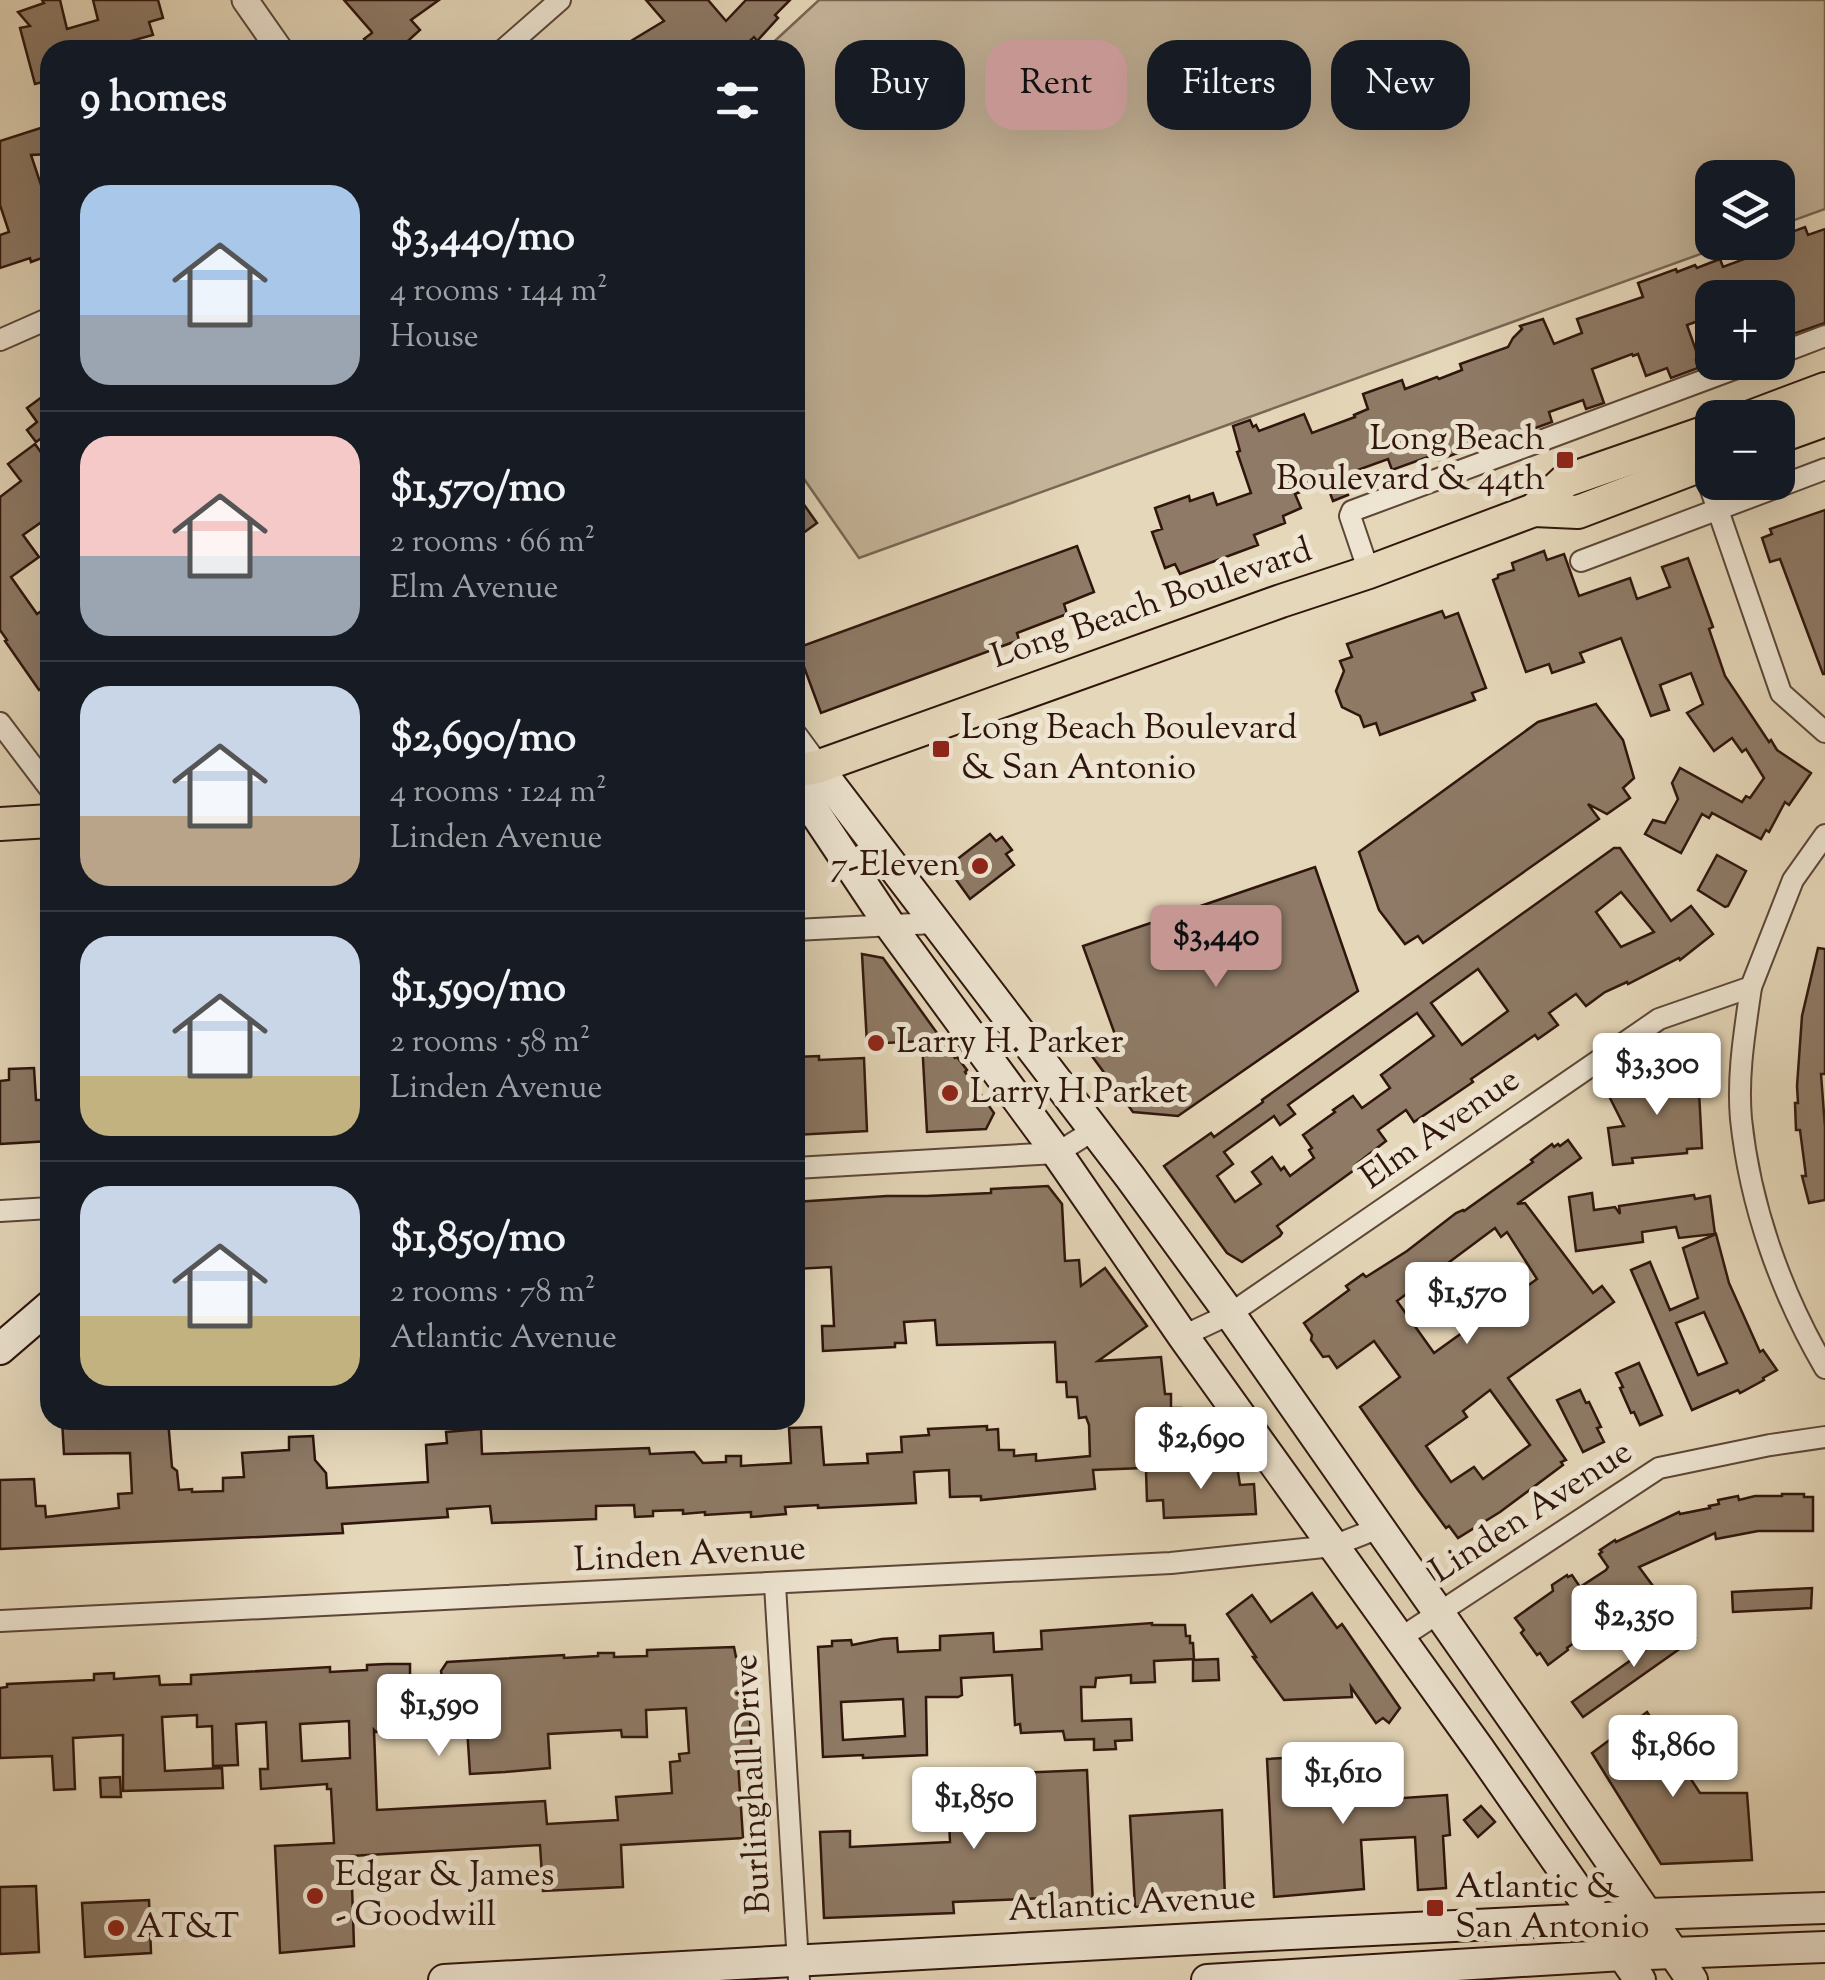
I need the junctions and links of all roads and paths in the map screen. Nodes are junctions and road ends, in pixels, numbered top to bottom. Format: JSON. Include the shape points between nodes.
{"nodes":[{"id":1,"x":245,"y":0,"type":"edge"},
{"id":2,"x":560,"y":0,"type":"edge"},
{"id":3,"x":273,"y":40,"type":"edge"},
{"id":4,"x":514,"y":40,"type":"edge"},
{"id":5,"x":40,"y":322,"type":"edge"},
{"id":6,"x":1825,"y":336,"type":"edge"},
{"id":7,"x":0,"y":340,"type":"edge"},
{"id":8,"x":1795,"y":347,"type":"edge"},
{"id":9,"x":1705,"y":380,"type":"edge"},
{"id":10,"x":1825,"y":390,"type":"edge"},
{"id":11,"x":1795,"y":401,"type":"edge"},
{"id":12,"x":1825,"y":420,"type":"edge"},
{"id":13,"x":1795,"y":431,"type":"edge"},
{"id":14,"x":1695,"y":450,"type":"edge"},
{"id":15,"x":1825,"y":469,"type":"edge"},
{"id":16,"x":1716,"y":500,"type":"edge"},
{"id":17,"x":1718,"y":509,"type":"junction"},
{"id":18,"x":1582,"y":562,"type":"dead end"},
{"id":19,"x":1369,"y":572,"type":"junction"},
{"id":20,"x":0,"y":723,"type":"edge"},
{"id":21,"x":1825,"y":732,"type":"edge"},
{"id":22,"x":805,"y":773,"type":"edge"},
{"id":23,"x":40,"y":776,"type":"edge"},
{"id":24,"x":805,"y":777,"type":"edge"},
{"id":25,"x":805,"y":779,"type":"edge"},
{"id":26,"x":40,"y":822,"type":"edge"},
{"id":27,"x":0,"y":824,"type":"edge"},
{"id":28,"x":1825,"y":834,"type":"edge"},
{"id":29,"x":934,"y":923,"type":"junction"},
{"id":30,"x":890,"y":924,"type":"junction"},
{"id":31,"x":805,"y":929,"type":"edge"},
{"id":32,"x":1750,"y":987,"type":"junction"},
{"id":33,"x":1094,"y":1130,"type":"junction"},
{"id":34,"x":1057,"y":1154,"type":"junction"},
{"id":35,"x":805,"y":1167,"type":"edge"},
{"id":36,"x":40,"y":1209,"type":"edge"},
{"id":37,"x":0,"y":1211,"type":"edge"},
{"id":38,"x":1230,"y":1314,"type":"junction"},
{"id":39,"x":40,"y":1315,"type":"edge"},
{"id":40,"x":1183,"y":1336,"type":"junction"},
{"id":41,"x":0,"y":1349,"type":"edge"},
{"id":42,"x":1825,"y":1368,"type":"edge"},
{"id":43,"x":1825,"y":1437,"type":"edge"},
{"id":44,"x":1379,"y":1528,"type":"junction"},
{"id":45,"x":1333,"y":1546,"type":"junction"},
{"id":46,"x":775,"y":1585,"type":"junction"},
{"id":47,"x":1438,"y":1611,"type":"junction"},
{"id":48,"x":0,"y":1621,"type":"edge"},
{"id":49,"x":1399,"y":1638,"type":"junction"},
{"id":50,"x":1825,"y":1908,"type":"edge"},
{"id":51,"x":1649,"y":1914,"type":"junction"},
{"id":52,"x":1596,"y":1920,"type":"junction"},
{"id":53,"x":1825,"y":1947,"type":"edge"},
{"id":54,"x":1672,"y":1952,"type":"junction"},
{"id":55,"x":1276,"y":1960,"type":"edge"},
{"id":56,"x":1632,"y":1968,"type":"edge"},
{"id":57,"x":798,"y":1970,"type":"edge"},
{"id":58,"x":444,"y":1980,"type":"edge"},
{"id":59,"x":1206,"y":1980,"type":"edge"},
{"id":60,"x":1692,"y":1980,"type":"edge"}],
"edges":[{"from":1,"to":3,"type":"street"},
{"from":2,"to":4,"type":"street"},
{"from":5,"to":7,"type":"street"},
{"from":6,"to":8,"type":"street"},
{"from":9,"to":19,"type":"street","via":[[1352,511]]},
{"from":10,"to":11,"type":"main road"},
{"from":12,"to":13,"type":"main road"},
{"from":14,"to":19,"type":"main road","name":"Long Beach Boulevard","via":[[1565,481],[1534,510]]},
{"from":15,"to":17,"type":"street"},
{"from":16,"to":17,"type":"street"},
{"from":17,"to":18,"type":"street"},
{"from":17,"to":21,"type":"street","via":[[1780,694]]},
{"from":19,"to":22,"type":"main road","name":"Long Beach Boulevard"},
{"from":20,"to":23,"type":"street"},
{"from":24,"to":29,"type":"main road"},
{"from":25,"to":30,"type":"main road"},
{"from":26,"to":27,"type":"main road"},
{"from":28,"to":32,"type":"street","via":[[1793,880]]},
{"from":29,"to":30,"type":"street"},
{"from":29,"to":33,"type":"main road"},
{"from":30,"to":31,"type":"street"},
{"from":30,"to":34,"type":"main road"},
{"from":32,"to":38,"type":"street","name":"Elm Avenue","via":[[1659,1019]]},
{"from":32,"to":42,"type":"street","via":[[1741,1117],[1757,1210],[1802,1329]]},
{"from":33,"to":34,"type":"street"},
{"from":33,"to":38,"type":"main road"},
{"from":34,"to":35,"type":"street"},
{"from":34,"to":40,"type":"main road"},
{"from":36,"to":37,"type":"street"},
{"from":38,"to":40,"type":"street","name":"Elm Avenue"},
{"from":38,"to":44,"type":"main road"},
{"from":39,"to":41,"type":"main road"},
{"from":40,"to":45,"type":"main road"},
{"from":43,"to":47,"type":"street","name":"Linden Avenue","via":[[1660,1468]]},
{"from":44,"to":45,"type":"street","name":"Linden Avenue"},
{"from":44,"to":47,"type":"main road"},
{"from":45,"to":46,"type":"street","name":"Linden Avenue","via":[[1171,1564]]},
{"from":45,"to":49,"type":"main road"},
{"from":46,"to":48,"type":"street","name":"Linden Avenue"},
{"from":46,"to":57,"type":"street","name":"Burlinghall Drive"},
{"from":47,"to":49,"type":"street","name":"Linden Avenue"},
{"from":47,"to":51,"type":"main road"},
{"from":49,"to":52,"type":"main road"},
{"from":50,"to":51,"type":"main road","name":"Atlantic Avenue"},
{"from":51,"to":52,"type":"main road","name":"Atlantic Avenue"},
{"from":51,"to":54,"type":"main road"},
{"from":52,"to":55,"type":"main road","name":"Atlantic Avenue"},
{"from":52,"to":56,"type":"main road"},
{"from":53,"to":54,"type":"main road","name":"Atlantic Avenue"},
{"from":54,"to":56,"type":"main road","name":"Atlantic Avenue"},
{"from":54,"to":60,"type":"main road"},
{"from":55,"to":56,"type":"main road","name":"Atlantic Avenue"},
{"from":55,"to":57,"type":"main road","name":"Atlantic Avenue"},
{"from":55,"to":59,"type":"main road","name":"Atlantic Avenue"},
{"from":57,"to":58,"type":"main road","name":"Atlantic Avenue"}]}
